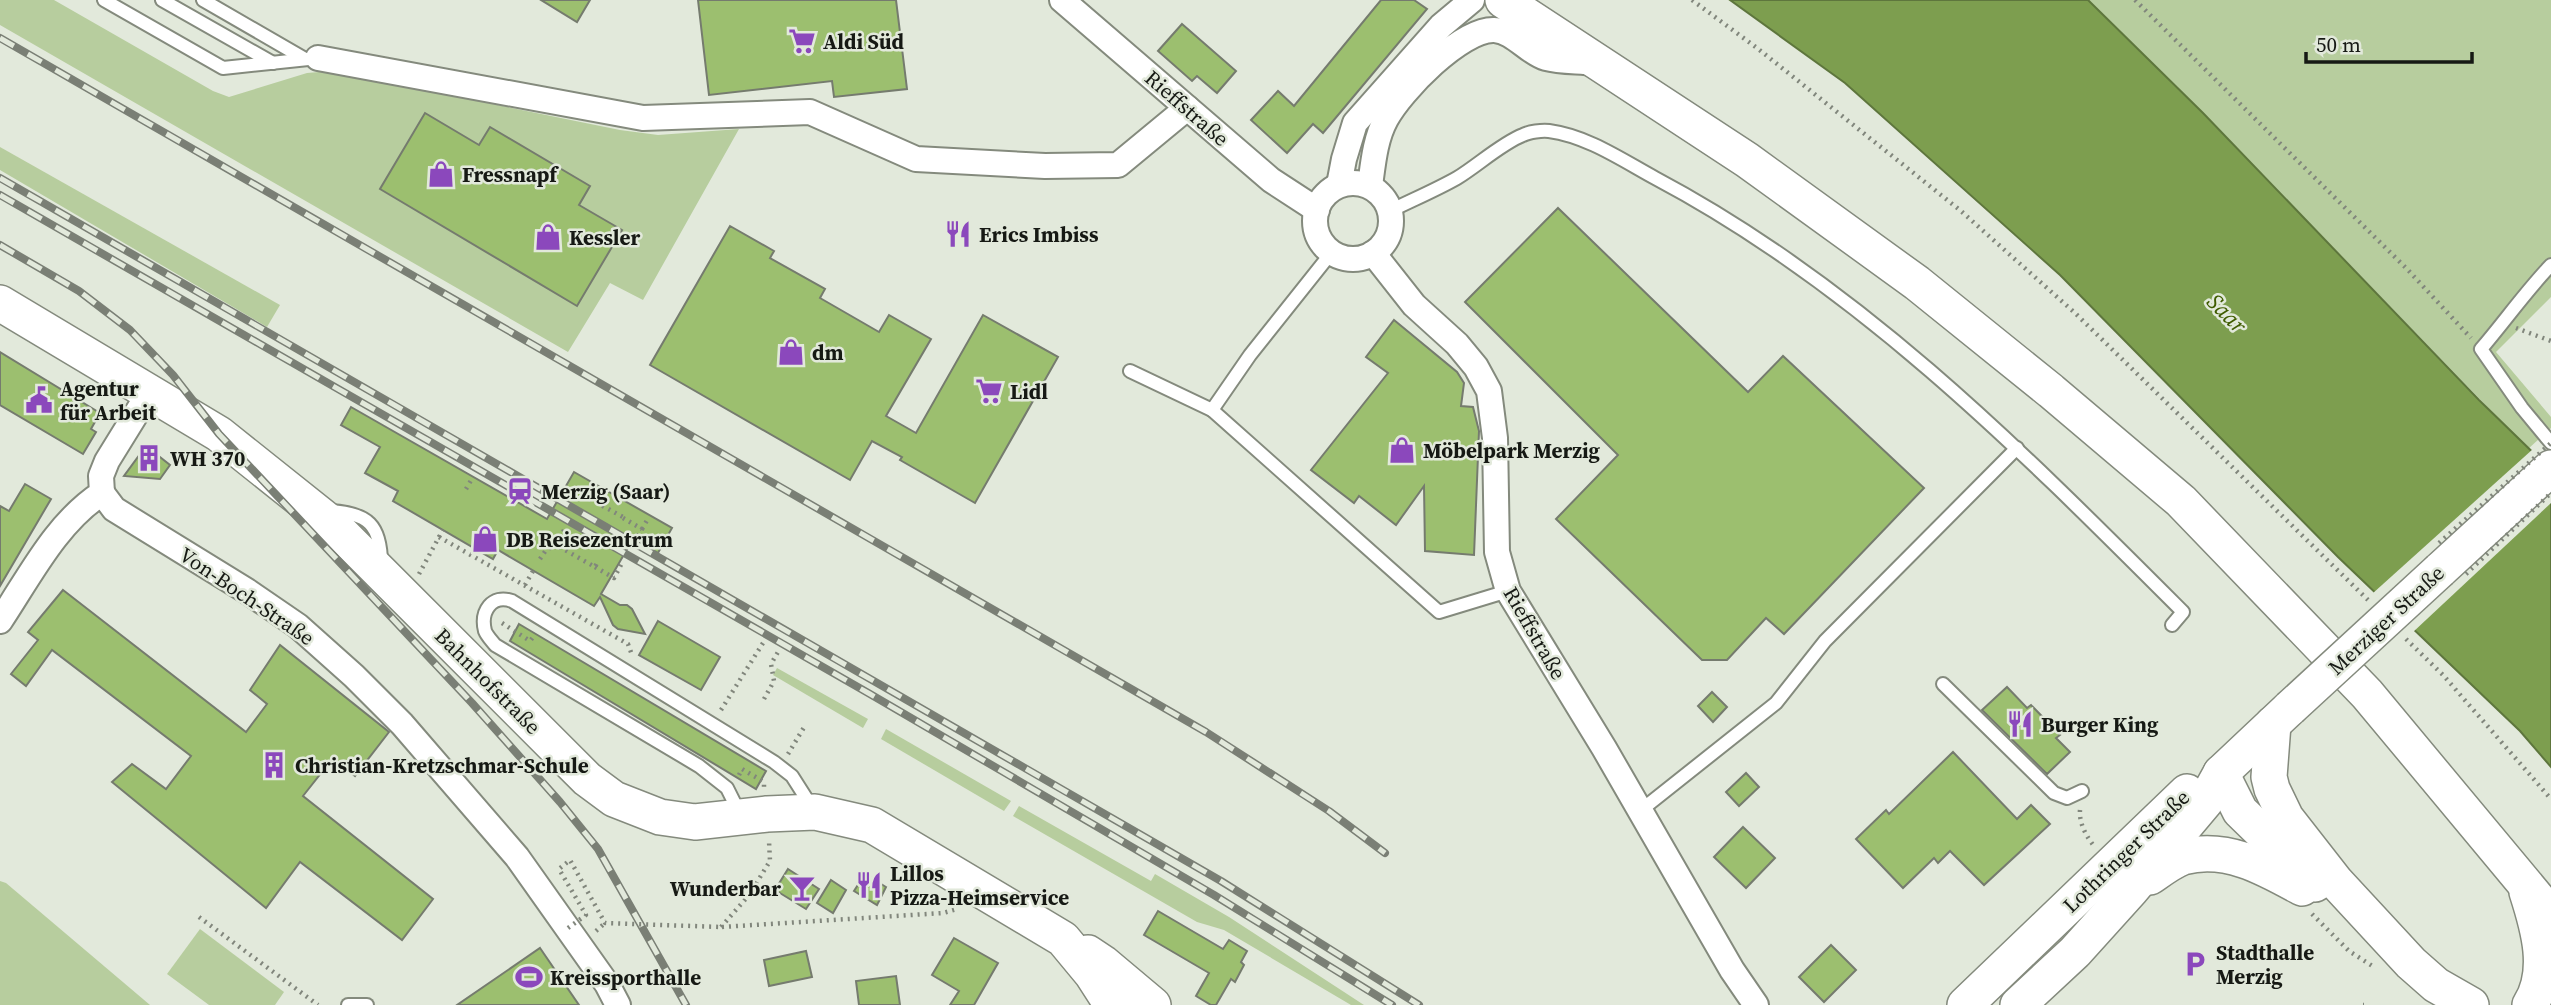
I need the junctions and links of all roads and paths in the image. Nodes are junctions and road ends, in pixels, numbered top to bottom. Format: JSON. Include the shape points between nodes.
{"nodes":[{"id":1,"x":104,"y":0,"type":"edge"},
{"id":2,"x":162,"y":0,"type":"edge"},
{"id":3,"x":202,"y":0,"type":"edge"},
{"id":4,"x":1062,"y":0,"type":"edge"},
{"id":5,"x":1472,"y":0,"type":"edge"},
{"id":6,"x":1503,"y":0,"type":"edge"},
{"id":7,"x":1692,"y":0,"type":"edge"},
{"id":8,"x":2136,"y":0,"type":"edge"},
{"id":9,"x":312,"y":58,"type":"junction"},
{"id":10,"x":274,"y":63,"type":"junction"},
{"id":11,"x":1600,"y":63,"type":"junction"},
{"id":12,"x":1187,"y":107,"type":"junction"},
{"id":13,"x":1339,"y":185,"type":"junction"},
{"id":14,"x":1370,"y":186,"type":"junction"},
{"id":15,"x":1317,"y":210,"type":"junction"},
{"id":16,"x":1390,"y":211,"type":"junction"},
{"id":17,"x":1332,"y":252,"type":"junction"},
{"id":18,"x":1373,"y":253,"type":"junction"},
{"id":19,"x":2551,"y":265,"type":"edge"},
{"id":20,"x":0,"y":303,"type":"edge"},
{"id":21,"x":2504,"y":323,"type":"junction"},
{"id":22,"x":2551,"y":341,"type":"edge"},
{"id":23,"x":2481,"y":349,"type":"junction"},
{"id":24,"x":1130,"y":370,"type":"dead end"},
{"id":25,"x":149,"y":393,"type":"junction"},
{"id":26,"x":1212,"y":410,"type":"junction"},
{"id":27,"x":2551,"y":443,"type":"edge"},
{"id":28,"x":2017,"y":448,"type":"junction"},
{"id":29,"x":2551,"y":468,"type":"edge"},
{"id":30,"x":473,"y":477,"type":"dead end"},
{"id":31,"x":591,"y":483,"type":"dead end"},
{"id":32,"x":466,"y":489,"type":"dead end"},
{"id":33,"x":102,"y":493,"type":"junction"},
{"id":34,"x":584,"y":495,"type":"dead end"},
{"id":35,"x":590,"y":499,"type":"dead end"},
{"id":36,"x":649,"y":517,"type":"dead end"},
{"id":37,"x":642,"y":529,"type":"junction"},
{"id":38,"x":443,"y":530,"type":"dead end"},
{"id":39,"x":564,"y":530,"type":"dead end"},
{"id":40,"x":439,"y":537,"type":"dead end"},
{"id":41,"x":636,"y":539,"type":"dead end"},
{"id":42,"x":556,"y":545,"type":"junction"},
{"id":43,"x":540,"y":559,"type":"dead end"},
{"id":44,"x":622,"y":563,"type":"dead end"},
{"id":45,"x":1508,"y":591,"type":"junction"},
{"id":46,"x":2376,"y":609,"type":"dead end"},
{"id":47,"x":0,"y":621,"type":"edge"},
{"id":48,"x":2172,"y":625,"type":"dead end"},
{"id":49,"x":2405,"y":637,"type":"dead end"},
{"id":50,"x":762,"y":643,"type":"dead end"},
{"id":51,"x":778,"y":652,"type":"dead end"},
{"id":52,"x":1943,"y":684,"type":"dead end"},
{"id":53,"x":764,"y":699,"type":"dead end"},
{"id":54,"x":720,"y":711,"type":"dead end"},
{"id":55,"x":2281,"y":716,"type":"junction"},
{"id":56,"x":806,"y":724,"type":"dead end"},
{"id":57,"x":788,"y":754,"type":"dead end"},
{"id":58,"x":2221,"y":774,"type":"junction"},
{"id":59,"x":739,"y":775,"type":"dead end"},
{"id":60,"x":2082,"y":791,"type":"joint"},
{"id":61,"x":2551,"y":799,"type":"edge"},
{"id":62,"x":738,"y":808,"type":"junction"},
{"id":63,"x":1640,"y":811,"type":"junction"},
{"id":64,"x":815,"y":812,"type":"junction"},
{"id":65,"x":2099,"y":852,"type":"dead end"},
{"id":66,"x":2523,"y":879,"type":"junction"},
{"id":67,"x":2131,"y":890,"type":"junction"},
{"id":68,"x":749,"y":895,"type":"dead end"},
{"id":69,"x":996,"y":899,"type":"junction"},
{"id":70,"x":2305,"y":909,"type":"dead end"},
{"id":71,"x":2342,"y":910,"type":"junction"},
{"id":72,"x":2551,"y":915,"type":"edge"},
{"id":73,"x":199,"y":917,"type":"dead end"},
{"id":74,"x":721,"y":927,"type":"junction"},
{"id":75,"x":568,"y":928,"type":"junction"},
{"id":76,"x":1063,"y":939,"type":"junction"},
{"id":77,"x":2382,"y":972,"type":"dead end"},
{"id":78,"x":318,"y":1005,"type":"edge"},
{"id":79,"x":348,"y":1005,"type":"edge"},
{"id":80,"x":367,"y":1005,"type":"edge"},
{"id":81,"x":618,"y":1005,"type":"edge"},
{"id":82,"x":1112,"y":1005,"type":"edge"},
{"id":83,"x":1153,"y":1005,"type":"edge"},
{"id":84,"x":1756,"y":1005,"type":"edge"},
{"id":85,"x":1965,"y":1005,"type":"edge"},
{"id":86,"x":2018,"y":1005,"type":"edge"},
{"id":87,"x":2434,"y":1005,"type":"edge"},
{"id":88,"x":2471,"y":1005,"type":"edge"},
{"id":89,"x":2530,"y":1005,"type":"edge"}],
"edges":[{"from":1,"to":10,"type":"lane","via":[[223,68]]},
{"from":2,"to":10,"type":"lane"},
{"from":3,"to":9,"type":"lane"},
{"from":4,"to":12,"type":"street","name":"Rieffstraße"},
{"from":5,"to":13,"type":"street","via":[[1441,26],[1355,122]]},
{"from":6,"to":11,"type":"main road"},
{"from":7,"to":46,"type":"path","via":[[1971,220],[2075,313]]},
{"from":8,"to":23,"type":"path","via":[[2407,269]]},
{"from":9,"to":10,"type":"lane"},
{"from":9,"to":12,"type":"street","via":[[643,118],[810,112],[916,159],[1118,165]]},
{"from":11,"to":14,"type":"street","via":[[1544,57],[1496,30],[1475,33],[1443,54],[1386,118]]},
{"from":11,"to":66,"type":"main road","via":[[1747,160],[1917,283],[2180,501],[2367,694]]},
{"from":12,"to":15,"type":"street","name":"Rieffstraße","via":[[1284,190]]},
{"from":13,"to":14,"type":"street"},
{"from":13,"to":15,"type":"street","via":[[1329,191]]},
{"from":14,"to":16,"type":"street"},
{"from":15,"to":17,"type":"street","via":[[1318,233]]},
{"from":16,"to":18,"type":"street","via":[[1389,235]]},
{"from":16,"to":28,"type":"lane","via":[[1455,179],[1523,134],[1547,131],[1589,143],[1755,236],[1813,275]]},
{"from":17,"to":18,"type":"street","via":[[1352,259]]},
{"from":17,"to":26,"type":"lane"},
{"from":18,"to":45,"type":"street","name":"Rieffstraße","via":[[1414,305],[1457,344],[1489,391],[1495,438],[1497,552]]},
{"from":19,"to":21,"type":"lane"},
{"from":20,"to":25,"type":"main road","name":"Bahnhofstraße"},
{"from":21,"to":22,"type":"path"},
{"from":21,"to":23,"type":"lane"},
{"from":23,"to":27,"type":"lane"},
{"from":24,"to":26,"type":"lane"},
{"from":25,"to":33,"type":"street","via":[[107,461],[101,476]]},
{"from":25,"to":62,"type":"main road","name":"Bahnhofstraße","via":[[219,434],[333,525],[587,779],[614,799],[660,817],[695,822]]},
{"from":26,"to":45,"type":"lane","via":[[1439,612]]},
{"from":28,"to":48,"type":"lane","via":[[2183,612]]},
{"from":28,"to":63,"type":"lane","via":[[1825,641],[1776,703]]},
{"from":29,"to":55,"type":"main road","name":"Merziger Straße","bridge":true},
{"from":30,"to":32,"type":"path"},
{"from":31,"to":34,"type":"path"},
{"from":33,"to":47,"type":"street","via":[[66,522]]},
{"from":33,"to":75,"type":"street","name":"Von-Boch-Straße","via":[[114,509],[298,626],[354,676],[402,724],[517,857]]},
{"from":35,"to":37,"type":"path"},
{"from":36,"to":37,"type":"path"},
{"from":37,"to":41,"type":"path"},
{"from":38,"to":40,"type":"path"},
{"from":39,"to":42,"type":"path"},
{"from":42,"to":43,"type":"path"},
{"from":42,"to":44,"type":"path","via":[[614,578]]},
{"from":45,"to":63,"type":"street","name":"Rieffstraße"},
{"from":49,"to":61,"type":"path"},
{"from":50,"to":54,"type":"path"},
{"from":51,"to":53,"type":"path","via":[[771,664],[774,681]]},
{"from":52,"to":60,"type":"lane","via":[[2054,793],[2067,798]]},
{"from":55,"to":58,"type":"main road","name":"Merziger Straße"},
{"from":55,"to":88,"type":"main road","via":[[2269,777],[2286,818],[2410,963]]},
{"from":56,"to":57,"type":"path"},
{"from":58,"to":67,"type":"main road","name":"Lothringer Straße","via":[[2205,802]]},
{"from":58,"to":71,"type":"main road","via":[[2240,811]]},
{"from":58,"to":85,"type":"main road","name":"Lothringer Straße","via":[[2193,786]]},
{"from":59,"to":62,"type":"path","via":[[742,769],[764,782],[765,796]]},
{"from":60,"to":65,"type":"path","via":[[2080,816]]},
{"from":62,"to":64,"type":"main road","name":"Bahnhofstraße"},
{"from":62,"to":64,"type":"lane","via":[[727,788],[699,766],[495,645],[485,632],[486,610],[492,602],[502,597],[512,600],[774,762],[792,776]]},
{"from":63,"to":84,"type":"street","name":"Rieffstraße"},
{"from":64,"to":69,"type":"main road","name":"Bahnhofstraße","via":[[872,825]]},
{"from":66,"to":72,"type":"main road"},
{"from":66,"to":89,"type":"main road","via":[[2547,963],[2546,980]]},
{"from":67,"to":71,"type":"main road","via":[[2183,857],[2217,854],[2249,860]]},
{"from":67,"to":86,"type":"main road","name":"Lothringer Straße","via":[[2075,952]]},
{"from":68,"to":74,"type":"path"},
{"from":69,"to":74,"type":"path","via":[[943,913]]},
{"from":69,"to":76,"type":"main road","name":"Bahnhofstraße"},
{"from":70,"to":77,"type":"path","via":[[2349,951]]},
{"from":71,"to":87,"type":"main road"},
{"from":73,"to":78,"type":"path"},
{"from":74,"to":75,"type":"path","bridge":true,"via":[[605,923],[570,860],[559,869],[586,915]]},
{"from":75,"to":81,"type":"street","name":"Von-Boch-Straße"},
{"from":76,"to":82,"type":"main road","name":"Bahnhofstraße"},
{"from":76,"to":83,"type":"main road","via":[[1104,963]]},
{"from":79,"to":80,"type":"lane"}]}
